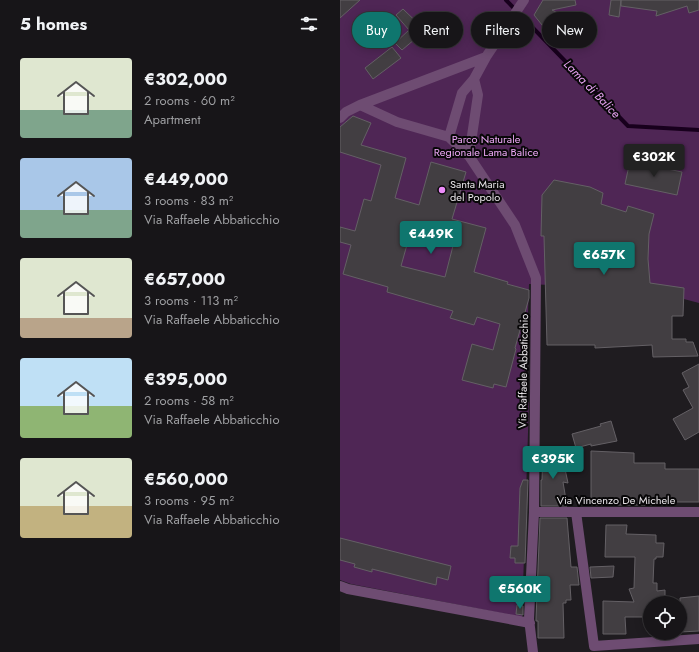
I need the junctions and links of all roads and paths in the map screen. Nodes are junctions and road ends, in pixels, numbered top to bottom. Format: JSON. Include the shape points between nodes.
{"nodes":[{"id":1,"x":524,"y":0,"type":"edge"},
{"id":2,"x":486,"y":57,"type":"junction"},
{"id":3,"x":474,"y":79,"type":"junction"},
{"id":4,"x":360,"y":105,"type":"junction"},
{"id":5,"x":340,"y":118,"type":"edge"},
{"id":6,"x":448,"y":137,"type":"junction"},
{"id":7,"x":469,"y":156,"type":"junction"},
{"id":8,"x":534,"y":512,"type":"junction"},
{"id":9,"x":576,"y":512,"type":"junction"},
{"id":10,"x":699,"y":512,"type":"edge"},
{"id":11,"x":340,"y":586,"type":"edge"},
{"id":12,"x":530,"y":623,"type":"junction"},
{"id":13,"x":699,"y":639,"type":"edge"},
{"id":14,"x":594,"y":649,"type":"edge"},
{"id":15,"x":533,"y":652,"type":"edge"}],
"edges":[{"from":1,"to":2,"type":"street"},
{"from":2,"to":3,"type":"street"},
{"from":2,"to":4,"type":"street"},
{"from":3,"to":6,"type":"street","via":[[462,93]]},
{"from":3,"to":7,"type":"street","via":[[478,95]]},
{"from":4,"to":5,"type":"street"},
{"from":4,"to":6,"type":"street","via":[[397,122]]},
{"from":6,"to":7,"type":"street","name":"Via Raffaele Abbaticchio"},
{"from":7,"to":8,"type":"street","name":"Via Raffaele Abbaticchio","via":[[515,225],[536,278]]},
{"from":8,"to":9,"type":"street","name":"Via Vincenzo De Michele"},
{"from":8,"to":12,"type":"street","name":"Via Raffaele Abbaticchio"},
{"from":9,"to":10,"type":"street","name":"Via Vincenzo De Michele"},
{"from":9,"to":14,"type":"street"},
{"from":11,"to":12,"type":"street"},
{"from":12,"to":15,"type":"street","name":"Via Raffaele Abbaticchio"},
{"from":13,"to":14,"type":"street"}]}
